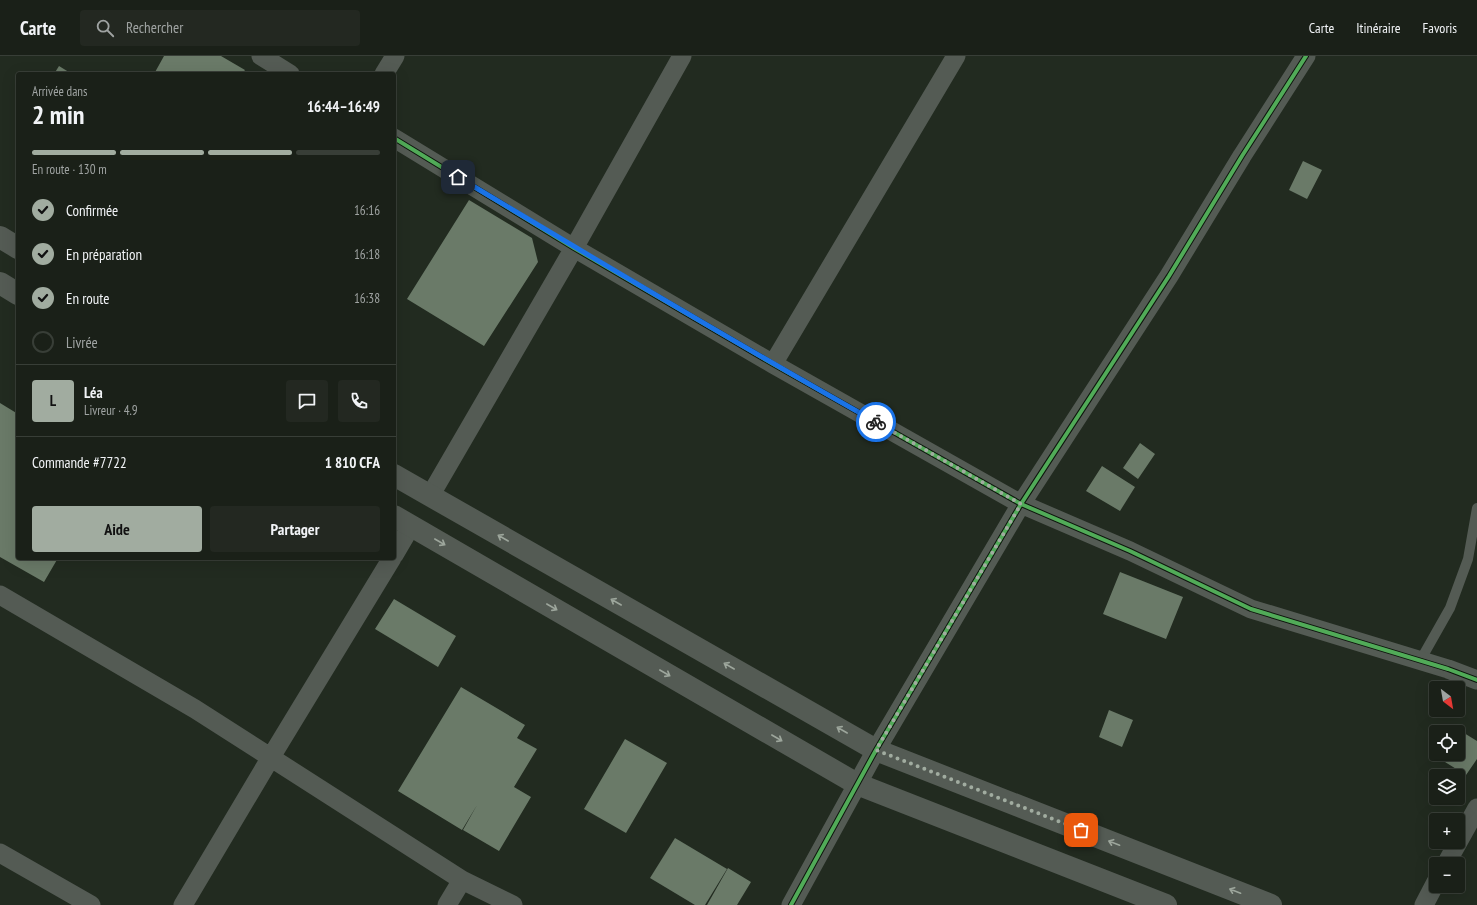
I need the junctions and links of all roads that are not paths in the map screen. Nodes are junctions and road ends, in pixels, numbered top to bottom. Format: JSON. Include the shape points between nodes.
{"nodes":[{"id":1,"x":261,"y":56,"type":"edge"},
{"id":2,"x":395,"y":56,"type":"edge"},
{"id":3,"x":682,"y":56,"type":"edge"},
{"id":4,"x":956,"y":56,"type":"edge"},
{"id":5,"x":1306,"y":56,"type":"edge"},
{"id":6,"x":287,"y":72,"type":"edge"},
{"id":7,"x":385,"y":72,"type":"edge"},
{"id":8,"x":396,"y":139,"type":"edge"},
{"id":9,"x":0,"y":237,"type":"edge"},
{"id":10,"x":16,"y":247,"type":"edge"},
{"id":11,"x":574,"y":248,"type":"junction"},
{"id":12,"x":0,"y":283,"type":"edge"},
{"id":13,"x":16,"y":293,"type":"edge"},
{"id":14,"x":773,"y":364,"type":"junction"},
{"id":15,"x":396,"y":476,"type":"edge"},
{"id":16,"x":430,"y":496,"type":"junction"},
{"id":17,"x":1021,"y":504,"type":"junction"},
{"id":18,"x":1477,"y":508,"type":"edge"},
{"id":19,"x":403,"y":521,"type":"edge"},
{"id":20,"x":396,"y":547,"type":"edge"},
{"id":21,"x":391,"y":560,"type":"edge"},
{"id":22,"x":0,"y":594,"type":"edge"},
{"id":23,"x":1420,"y":661,"type":"junction"},
{"id":24,"x":1477,"y":680,"type":"edge"},
{"id":25,"x":876,"y":750,"type":"junction"},
{"id":26,"x":271,"y":757,"type":"junction"},
{"id":27,"x":857,"y":784,"type":"junction"},
{"id":28,"x":1477,"y":808,"type":"edge"},
{"id":29,"x":0,"y":853,"type":"edge"},
{"id":30,"x":1450,"y":857,"type":"edge"},
{"id":31,"x":462,"y":880,"type":"junction"},
{"id":32,"x":1430,"y":893,"type":"edge"},
{"id":33,"x":91,"y":905,"type":"edge"},
{"id":34,"x":183,"y":905,"type":"edge"},
{"id":35,"x":448,"y":905,"type":"edge"},
{"id":36,"x":513,"y":905,"type":"edge"},
{"id":37,"x":791,"y":905,"type":"edge"},
{"id":38,"x":1166,"y":905,"type":"edge"},
{"id":39,"x":1271,"y":905,"type":"edge"},
{"id":40,"x":1424,"y":905,"type":"edge"}],
"edges":[{"from":1,"to":6,"type":"street"},
{"from":2,"to":7,"type":"street"},
{"from":3,"to":11,"type":"street"},
{"from":4,"to":14,"type":"street"},
{"from":5,"to":17,"type":"street","via":[[1169,276]]},
{"from":8,"to":11,"type":"street"},
{"from":9,"to":10,"type":"street"},
{"from":11,"to":14,"type":"street"},
{"from":11,"to":16,"type":"street"},
{"from":12,"to":13,"type":"street"},
{"from":14,"to":17,"type":"street"},
{"from":15,"to":16,"type":"street"},
{"from":25,"to":16,"type":"street","one_way":true},
{"from":17,"to":23,"type":"street","via":[[1130,551],[1251,609]]},
{"from":17,"to":25,"type":"street"},
{"from":18,"to":23,"type":"lane","via":[[1468,559],[1450,608]]},
{"from":19,"to":20,"type":"street"},
{"from":19,"to":27,"type":"street","one_way":true},
{"from":21,"to":26,"type":"street"},
{"from":22,"to":26,"type":"street","via":[[189,705]]},
{"from":23,"to":24,"type":"street"},
{"from":25,"to":27,"type":"street"},
{"from":39,"to":25,"type":"street","one_way":true},
{"from":26,"to":31,"type":"street"},
{"from":26,"to":34,"type":"street"},
{"from":27,"to":37,"type":"street"},
{"from":27,"to":38,"type":"street"},
{"from":28,"to":30,"type":"street"},
{"from":29,"to":33,"type":"street"},
{"from":31,"to":35,"type":"street"},
{"from":31,"to":36,"type":"street"},
{"from":32,"to":40,"type":"street"}]}
